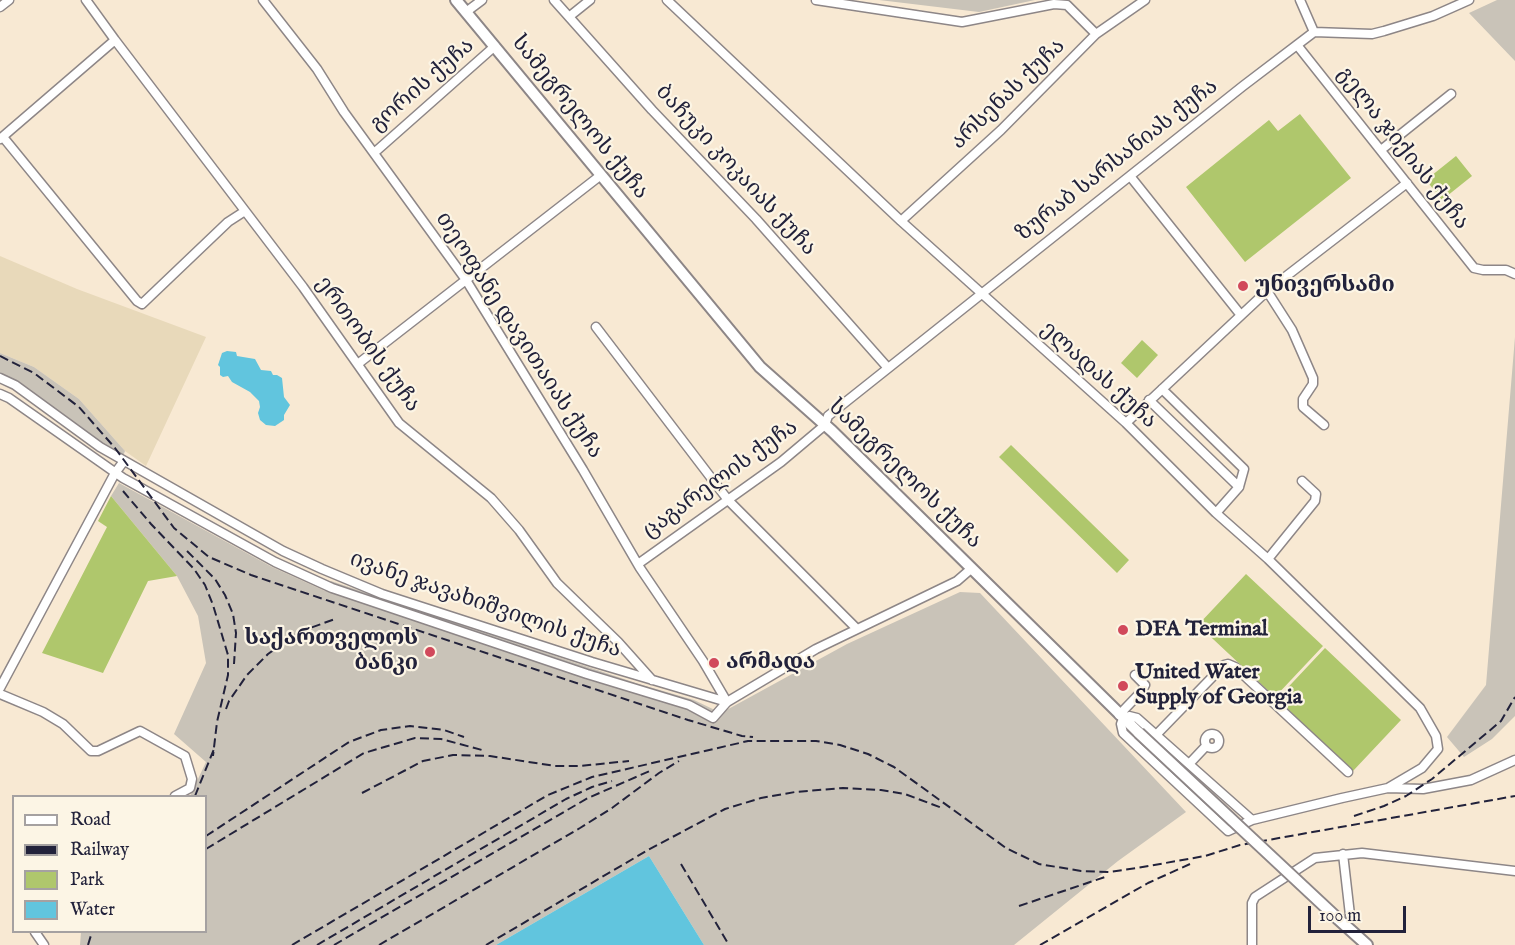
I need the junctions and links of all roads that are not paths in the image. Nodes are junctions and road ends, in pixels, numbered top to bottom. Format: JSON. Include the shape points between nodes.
{"nodes":[{"id":1,"x":9,"y":0,"type":"edge"},
{"id":2,"x":86,"y":0,"type":"edge"},
{"id":3,"x":263,"y":0,"type":"edge"},
{"id":4,"x":456,"y":0,"type":"edge"},
{"id":5,"x":482,"y":0,"type":"edge"},
{"id":6,"x":554,"y":0,"type":"edge"},
{"id":7,"x":590,"y":0,"type":"edge"},
{"id":8,"x":667,"y":0,"type":"edge"},
{"id":9,"x":816,"y":0,"type":"edge"},
{"id":10,"x":1145,"y":0,"type":"edge"},
{"id":11,"x":1300,"y":0,"type":"edge"},
{"id":12,"x":1469,"y":0,"type":"edge"},
{"id":13,"x":0,"y":7,"type":"edge"},
{"id":14,"x":466,"y":12,"type":"junction"},
{"id":15,"x":570,"y":16,"type":"junction"},
{"id":16,"x":1314,"y":32,"type":"junction"},
{"id":17,"x":1096,"y":34,"type":"junction"},
{"id":18,"x":115,"y":40,"type":"junction"},
{"id":19,"x":1297,"y":45,"type":"junction"},
{"id":20,"x":495,"y":46,"type":"junction"},
{"id":21,"x":1451,"y":94,"type":"dead end"},
{"id":22,"x":2,"y":138,"type":"edge"},
{"id":23,"x":1381,"y":150,"type":"junction"},
{"id":24,"x":374,"y":153,"type":"junction"},
{"id":25,"x":601,"y":175,"type":"junction"},
{"id":26,"x":1130,"y":176,"type":"junction"},
{"id":27,"x":1407,"y":183,"type":"junction"},
{"id":28,"x":245,"y":211,"type":"junction"},
{"id":29,"x":902,"y":220,"type":"junction"},
{"id":30,"x":1515,"y":274,"type":"edge"},
{"id":31,"x":466,"y":280,"type":"junction"},
{"id":32,"x":1267,"y":291,"type":"junction"},
{"id":33,"x":981,"y":293,"type":"junction"},
{"id":34,"x":1240,"y":314,"type":"junction"},
{"id":35,"x":596,"y":327,"type":"dead end"},
{"id":36,"x":359,"y":363,"type":"junction"},
{"id":37,"x":888,"y":368,"type":"junction"},
{"id":38,"x":0,"y":378,"type":"edge"},
{"id":39,"x":1162,"y":388,"type":"junction"},
{"id":40,"x":0,"y":394,"type":"edge"},
{"id":41,"x":1149,"y":400,"type":"junction"},
{"id":42,"x":1126,"y":423,"type":"junction"},
{"id":43,"x":825,"y":425,"type":"junction"},
{"id":44,"x":1324,"y":425,"type":"dead end"},
{"id":45,"x":124,"y":461,"type":"junction"},
{"id":46,"x":115,"y":473,"type":"junction"},
{"id":47,"x":1302,"y":481,"type":"dead end"},
{"id":48,"x":1239,"y":487,"type":"junction"},
{"id":49,"x":728,"y":500,"type":"junction"},
{"id":50,"x":1216,"y":513,"type":"junction"},
{"id":51,"x":1268,"y":559,"type":"junction"},
{"id":52,"x":638,"y":564,"type":"junction"},
{"id":53,"x":972,"y":568,"type":"junction"},
{"id":54,"x":857,"y":629,"type":"junction"},
{"id":55,"x":3,"y":674,"type":"edge"},
{"id":56,"x":1136,"y":675,"type":"dead end"},
{"id":57,"x":652,"y":680,"type":"junction"},
{"id":58,"x":0,"y":688,"type":"edge"},
{"id":59,"x":0,"y":694,"type":"edge"},
{"id":60,"x":727,"y":702,"type":"junction"},
{"id":61,"x":1121,"y":717,"type":"junction"},
{"id":62,"x":1157,"y":734,"type":"junction"},
{"id":63,"x":1206,"y":746,"type":"dead end"},
{"id":64,"x":1515,"y":760,"type":"edge"},
{"id":65,"x":1190,"y":763,"type":"junction"},
{"id":66,"x":1348,"y":772,"type":"dead end"},
{"id":67,"x":1388,"y":788,"type":"junction"},
{"id":68,"x":177,"y":795,"type":"edge"},
{"id":69,"x":1252,"y":820,"type":"junction"},
{"id":70,"x":1343,"y":854,"type":"junction"},
{"id":71,"x":1515,"y":871,"type":"edge"},
{"id":72,"x":1350,"y":915,"type":"dead end"},
{"id":73,"x":1365,"y":944,"type":"edge"},
{"id":74,"x":1252,"y":945,"type":"edge"}],
"edges":[{"from":1,"to":13,"type":"street"},
{"from":2,"to":18,"type":"street","name":"ერთობის ქუჩა"},
{"from":3,"to":24,"type":"street","name":"თეოფანე დავითაიას ქუჩა","via":[[317,69]]},
{"from":4,"to":14,"type":"main road","name":"სამეგრელოს ქუჩა"},
{"from":5,"to":14,"type":"street"},
{"from":6,"to":15,"type":"street","name":"ბაჩუკი კოკაიას ქუჩა"},
{"from":7,"to":15,"type":"street"},
{"from":8,"to":29,"type":"street","name":"ელადას ქუჩა"},
{"from":9,"to":17,"type":"street","via":[[962,22],[1054,4],[1067,5]]},
{"from":10,"to":17,"type":"street","name":"არსენას ქუჩა"},
{"from":11,"to":16,"type":"street"},
{"from":12,"to":16,"type":"street","via":[[1433,16],[1372,34]]},
{"from":14,"to":20,"type":"main road","name":"სამეგრელოს ქუჩა"},
{"from":15,"to":37,"type":"street","name":"ბაჩუკი კოკაიას ქუჩა"},
{"from":16,"to":19,"type":"street","name":"ზურაბ სარსანიას ქუჩა"},
{"from":17,"to":29,"type":"street","name":"არსენას ქუჩა","via":[[1001,130]]},
{"from":18,"to":22,"type":"street"},
{"from":18,"to":28,"type":"street","name":"ერთობის ქუჩა"},
{"from":19,"to":23,"type":"street","name":"გელა ჯიქიას ქუჩა"},
{"from":19,"to":26,"type":"street","name":"ზურაბ სარსანიას ქუჩა"},
{"from":20,"to":24,"type":"street","name":"გორის ქუჩა"},
{"from":20,"to":25,"type":"main road","name":"სამეგრელოს ქუჩა"},
{"from":21,"to":23,"type":"street"},
{"from":22,"to":28,"type":"street","via":[[142,304],[228,222]]},
{"from":23,"to":27,"type":"street","name":"გელა ჯიქიას ქუჩა"},
{"from":24,"to":31,"type":"street","name":"თეოფანე დავითაიას ქუჩა"},
{"from":25,"to":31,"type":"street"},
{"from":25,"to":43,"type":"main road","name":"სამეგრელოს ქუჩა","via":[[760,367]]},
{"from":26,"to":33,"type":"street","name":"ზურაბ სარსანიას ქუჩა"},
{"from":26,"to":34,"type":"street"},
{"from":27,"to":30,"type":"street","name":"გელა ჯიქიას ქუჩა","via":[[1477,270]]},
{"from":27,"to":32,"type":"street"},
{"from":28,"to":36,"type":"street","name":"ერთობის ქუჩა"},
{"from":29,"to":33,"type":"street","name":"ელადას ქუჩა"},
{"from":31,"to":36,"type":"street"},
{"from":31,"to":52,"type":"street","name":"თეოფანე დავითაიას ქუჩა"},
{"from":32,"to":34,"type":"street"},
{"from":32,"to":44,"type":"street","via":[[1292,330],[1313,378],[1303,407]]},
{"from":33,"to":37,"type":"street","name":"ზურაბ სარსანიას ქუჩა"},
{"from":33,"to":42,"type":"street","name":"ელადას ქუჩა"},
{"from":34,"to":39,"type":"street"},
{"from":35,"to":49,"type":"street"},
{"from":36,"to":57,"type":"street","name":"ერთობის ქუჩა","via":[[399,423],[490,498],[519,530],[556,583]]},
{"from":37,"to":43,"type":"street","name":"ზურაბ სარსანიას ქუჩა","via":[[828,416]]},
{"from":38,"to":45,"type":"street","name":"ივანე ჯავახიშვილის ქუჩა"},
{"from":39,"to":41,"type":"street"},
{"from":39,"to":48,"type":"street","via":[[1240,463],[1244,469]]},
{"from":40,"to":46,"type":"street"},
{"from":41,"to":42,"type":"street"},
{"from":41,"to":48,"type":"street"},
{"from":42,"to":50,"type":"street","name":"ელადას ქუჩა"},
{"from":43,"to":49,"type":"street","name":"ცაგარელის ქუჩა"},
{"from":43,"to":53,"type":"main road","name":"სამეგრელოს ქუჩა"},
{"from":45,"to":46,"type":"street"},
{"from":45,"to":57,"type":"street","name":"ივანე ჯავახიშვილის ქუჩა","via":[[283,551],[342,578]]},
{"from":46,"to":55,"type":"street"},
{"from":46,"to":60,"type":"street","via":[[275,562],[332,588],[689,705],[712,718]]},
{"from":47,"to":51,"type":"street","via":[[1316,494],[1315,501]]},
{"from":48,"to":50,"type":"street"},
{"from":49,"to":52,"type":"street","name":"ცაგარელის ქუჩა"},
{"from":49,"to":54,"type":"street"},
{"from":50,"to":51,"type":"street","name":"ელადას ქუჩა"},
{"from":51,"to":67,"type":"street","name":"ელადას ქუჩა","via":[[1414,701],[1432,727],[1438,744],[1436,753],[1417,772]]},
{"from":52,"to":60,"type":"street","name":"თეოფანე დავითაიას ქუჩა"},
{"from":53,"to":54,"type":"street","via":[[957,581]]},
{"from":53,"to":61,"type":"main road","name":"სამეგრელოს ქუჩა"},
{"from":54,"to":60,"type":"street"},
{"from":55,"to":58,"type":"street"},
{"from":56,"to":61,"type":"street","via":[[1145,685]]},
{"from":57,"to":60,"type":"street","name":"ივანე ჯავახიშვილის ქუჩა"},
{"from":59,"to":68,"type":"street","via":[[63,724],[91,751],[140,731],[185,756],[192,779],[190,788]]},
{"from":61,"to":62,"type":"street","via":[[1135,717]]},
{"from":61,"to":69,"type":"street","via":[[1123,733],[1227,831]]},
{"from":61,"to":73,"type":"main road","name":"სამეგრელოს ქუჩა","bridge":true},
{"from":62,"to":65,"type":"street"},
{"from":62,"to":66,"type":"street","via":[[1224,665],[1232,664]]},
{"from":63,"to":65,"type":"street"},
{"from":64,"to":67,"type":"street","via":[[1459,783],[1423,789]]},
{"from":65,"to":69,"type":"street"},
{"from":67,"to":69,"type":"street"},
{"from":70,"to":71,"type":"street"},
{"from":70,"to":72,"type":"street"},
{"from":70,"to":74,"type":"street","via":[[1309,861],[1259,892],[1252,903]]}]}
